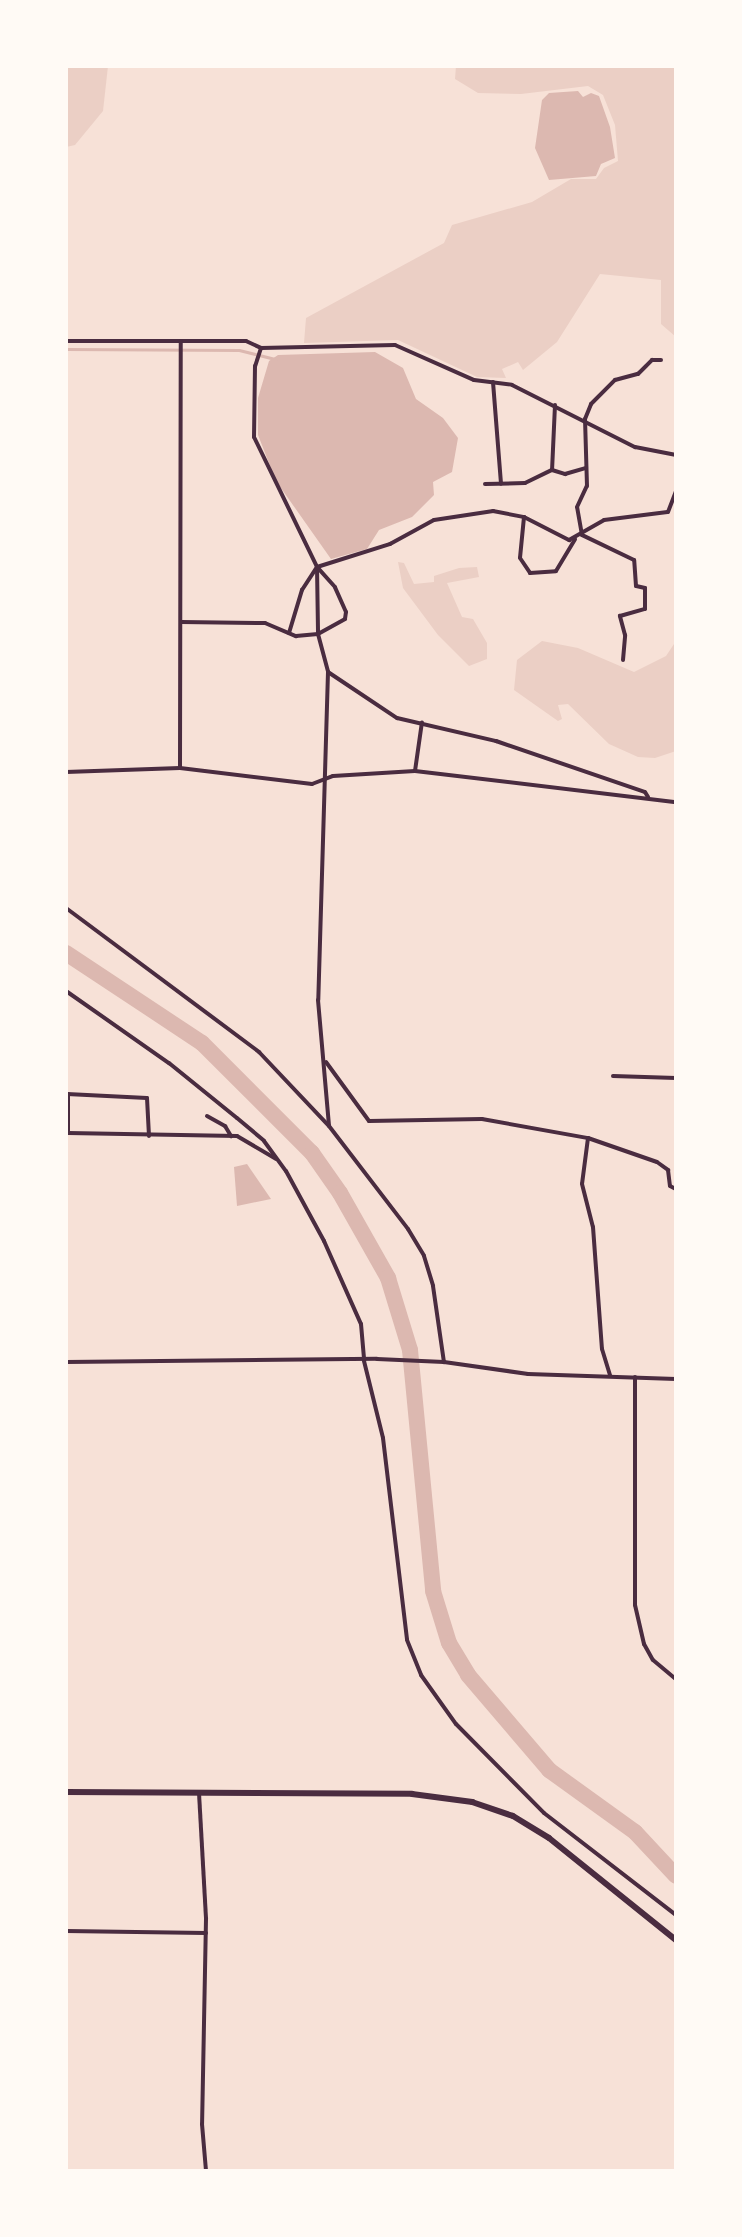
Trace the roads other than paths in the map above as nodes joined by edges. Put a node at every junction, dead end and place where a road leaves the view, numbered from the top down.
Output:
1 (66, 341) edge
2 (180, 341) junction
3 (261, 348) junction
4 (661, 360) dead end
5 (493, 382) junction
6 (555, 405) junction
7 (585, 419) junction
8 (676, 455) edge
9 (586, 468) junction
10 (552, 470) junction
11 (485, 484) dead end
12 (501, 484) junction
13 (676, 490) edge
14 (524, 517) junction
15 (582, 535) junction
16 (575, 538) junction
17 (316, 567) junction
18 (180, 622) junction
19 (289, 633) junction
20 (318, 634) junction
21 (623, 660) dead end
22 (328, 672) junction
23 (422, 722) junction
24 (180, 768) junction
25 (415, 771) junction
26 (66, 772) edge
27 (326, 780) junction
28 (648, 797) junction
29 (676, 802) edge
30 (66, 908) edge
31 (66, 991) edge
32 (325, 1062) junction
33 (613, 1076) dead end
34 (676, 1078) edge
35 (67, 1094) edge
36 (207, 1116) dead end
37 (329, 1126) junction
38 (149, 1136) junction
39 (232, 1136) junction
40 (588, 1138) junction
41 (277, 1159) junction
42 (676, 1189) edge
43 (364, 1361) junction
44 (66, 1362) edge
45 (444, 1362) junction
46 (609, 1376) junction
47 (635, 1377) junction
48 (676, 1379) edge
49 (676, 1679) edge
50 (66, 1792) edge
51 (199, 1793) junction
52 (676, 1915) edge
53 (66, 1931) edge
54 (206, 1933) junction
55 (676, 1940) edge
56 (206, 2171) edge

1 - 2 street
2 - 3 street
2 - 18 street
3 - 5 street
3 - 17 street
4 - 7 street
5 - 6 street
5 - 12 street
6 - 7 street
6 - 10 street
7 - 8 street
7 - 9 street
9 - 10 street
9 - 15 street
10 - 12 street
11 - 12 street
13 - 15 street
14 - 16 street
14 - 16 street
14 - 17 street
15 - 16 street
15 - 21 street
17 - 19 street
17 - 20 street
17 - 20 street
18 - 19 street
18 - 24 street
19 - 20 street
20 - 22 street
22 - 23 street
22 - 27 street
23 - 25 street
23 - 28 street
24 - 26 street
24 - 27 street
25 - 27 street
25 - 28 street
27 - 32 street
28 - 29 street
30 - 37 street
31 - 41 street
32 - 37 street
32 - 40 street
33 - 34 street
35 - 38 street
35 - 38 street
36 - 39 street
37 - 45 street
38 - 39 street
39 - 41 street
40 - 42 street
40 - 46 street
41 - 43 street
43 - 44 street
43 - 45 street
43 - 52 street
45 - 46 street
46 - 47 street
47 - 48 street
47 - 49 street
50 - 51 main road
51 - 54 street
51 - 55 main road
53 - 54 street
54 - 56 street

